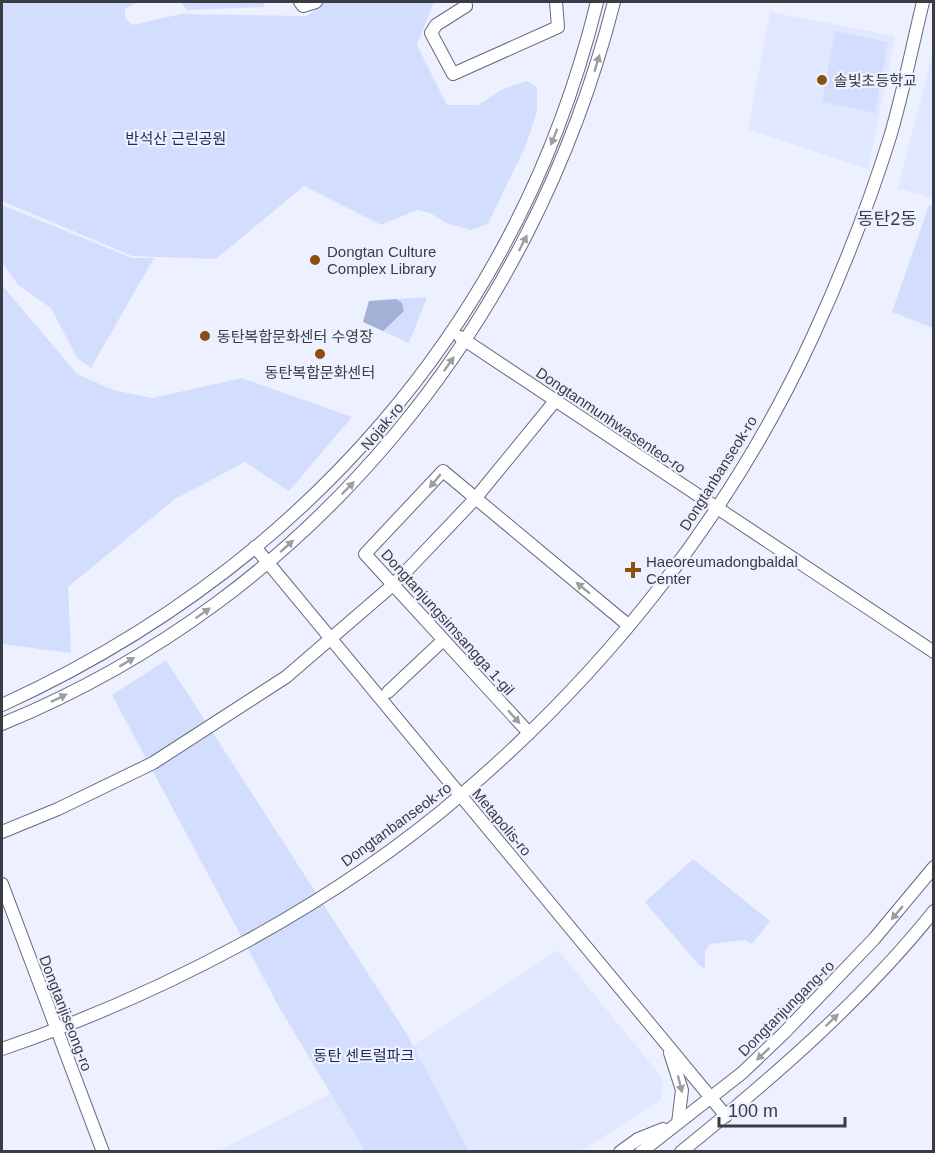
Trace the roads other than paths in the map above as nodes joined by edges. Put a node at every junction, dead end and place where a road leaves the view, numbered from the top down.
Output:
1 (300, 2) edge
2 (316, 2) edge
3 (556, 2) edge
4 (597, 2) edge
5 (614, 2) edge
6 (923, 2) edge
7 (468, 3) edge
8 (481, 285) junction
9 (495, 294) junction
10 (452, 332) junction
11 (466, 341) junction
12 (420, 377) junction
13 (433, 387) junction
14 (555, 401) junction
15 (474, 500) junction
16 (717, 508) junction
17 (295, 516) junction
18 (306, 528) junction
19 (255, 547) junction
20 (268, 562) junction
21 (394, 584) junction
22 (628, 625) junction
23 (332, 639) junction
24 (438, 645) dead end
25 (933, 652) edge
26 (388, 692) dead end
27 (6, 703) edge
28 (18, 717) junction
29 (2, 724) edge
30 (529, 733) junction
31 (461, 796) junction
32 (2, 832) edge
33 (933, 867) edge
34 (2, 884) edge
35 (933, 911) edge
36 (15, 924) junction
37 (2, 928) edge
38 (57, 1030) junction
39 (668, 1046) junction
40 (2, 1049) edge
41 (711, 1098) junction
42 (726, 1116) junction
43 (678, 1123) junction
44 (104, 1152) edge
45 (620, 1152) edge
46 (641, 1152) edge
47 (681, 1152) edge

1 - 2 street
3 - 7 street
4 -> 8 street, Nojak-ro
9 -> 5 street, Nojak-ro
6 - 16 street, Dongtanbanseok-ro
8 - 9 street
8 - 10 street, Nojak-ro
9 - 11 street, Nojak-ro
10 - 11 street, Dongtanmunhwasenteo-ro
10 - 12 street, Nojak-ro
13 -> 11 street, Nojak-ro
11 - 14 street, Dongtanmunhwasenteo-ro
12 - 13 street
12 - 17 street, Nojak-ro
18 -> 13 street, Nojak-ro
14 - 15 street
14 - 16 street, Dongtanmunhwasenteo-ro
15 - 21 street
15 -> 21 street, Dongtanjungsimsangga 1-gil
22 -> 15 street, Dongtanjungsimsangga 1-gil
16 - 22 street, Dongtanbanseok-ro
16 - 25 street, Dongtanmunhwasenteo-ro
17 - 18 street
17 - 19 street, Nojak-ro
20 -> 18 street, Nojak-ro
19 - 20 street, Metapolis-ro
19 - 27 street, Nojak-ro
20 - 23 street, Metapolis-ro
28 -> 20 street, Nojak-ro
21 - 23 street
21 -> 30 street, Dongtanjungsimsangga 1-gil
22 - 30 street, Dongtanbanseok-ro
23 - 31 street, Metapolis-ro
23 - 32 street
24 - 26 street
27 - 28 street
28 - 29 street, Nojak-ro
30 - 31 street, Dongtanbanseok-ro
31 - 38 street, Dongtanbanseok-ro
31 - 39 street, Metapolis-ro
33 -> 41 street, Dongtanjungang-ro
34 - 36 street, Dongtanjiseong-ro
42 -> 35 street
36 - 37 street
36 - 38 street, Dongtanjiseong-ro
38 - 40 street
38 - 44 street, Dongtanjiseong-ro
39 - 41 street, Metapolis-ro
39 -> 43 street
41 - 42 street, Metapolis-ro
41 - 43 street, Dongtanjungang-ro
42 - 47 street
43 - 45 street
43 - 46 street, Dongtanjungang-ro

